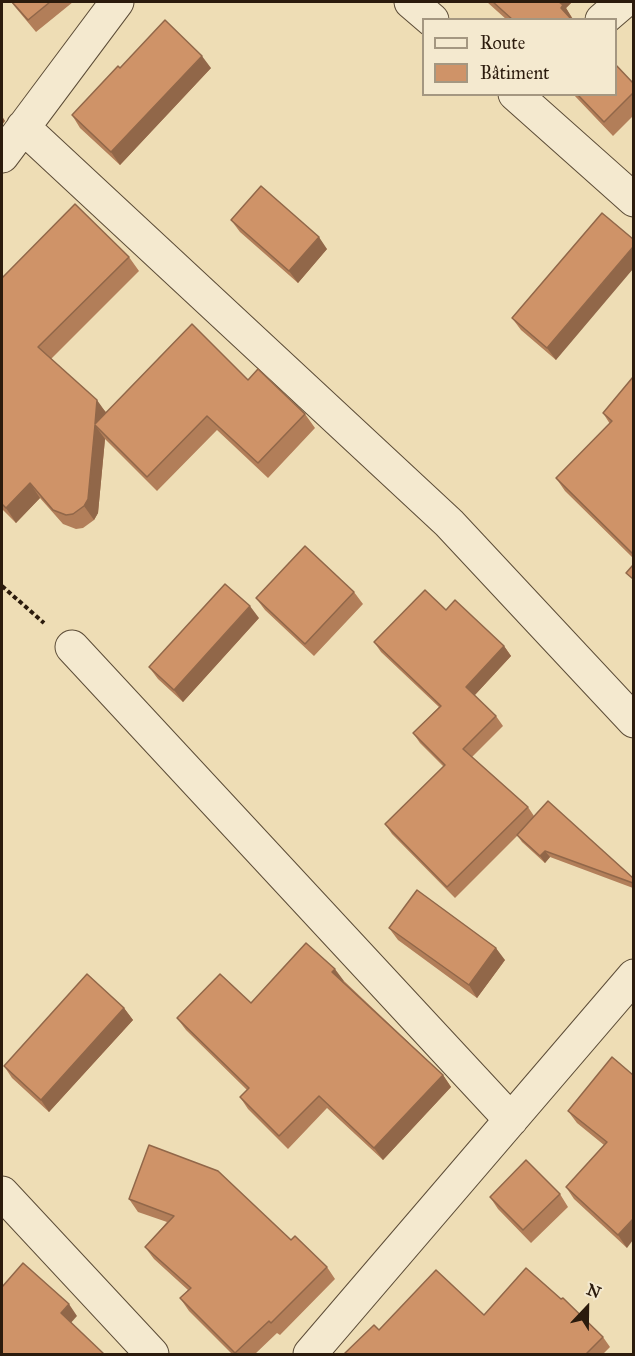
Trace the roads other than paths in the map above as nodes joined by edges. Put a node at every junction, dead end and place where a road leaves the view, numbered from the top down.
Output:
1 (117, 2) edge
2 (411, 2) edge
3 (623, 2) edge
4 (430, 18) edge
5 (604, 18) edge
6 (517, 96) edge
7 (23, 127) junction
8 (2, 156) edge
9 (633, 200) edge
10 (72, 647) road end
11 (633, 721) edge
12 (633, 976) edge
13 (511, 1120) junction
14 (2, 1193) edge
15 (152, 1354) edge
16 (310, 1354) edge

1 - 7 street
2 - 4 street
3 - 5 street
6 - 9 street
7 - 8 street
7 - 11 street
10 - 13 street
12 - 13 street
13 - 16 street
14 - 15 street

